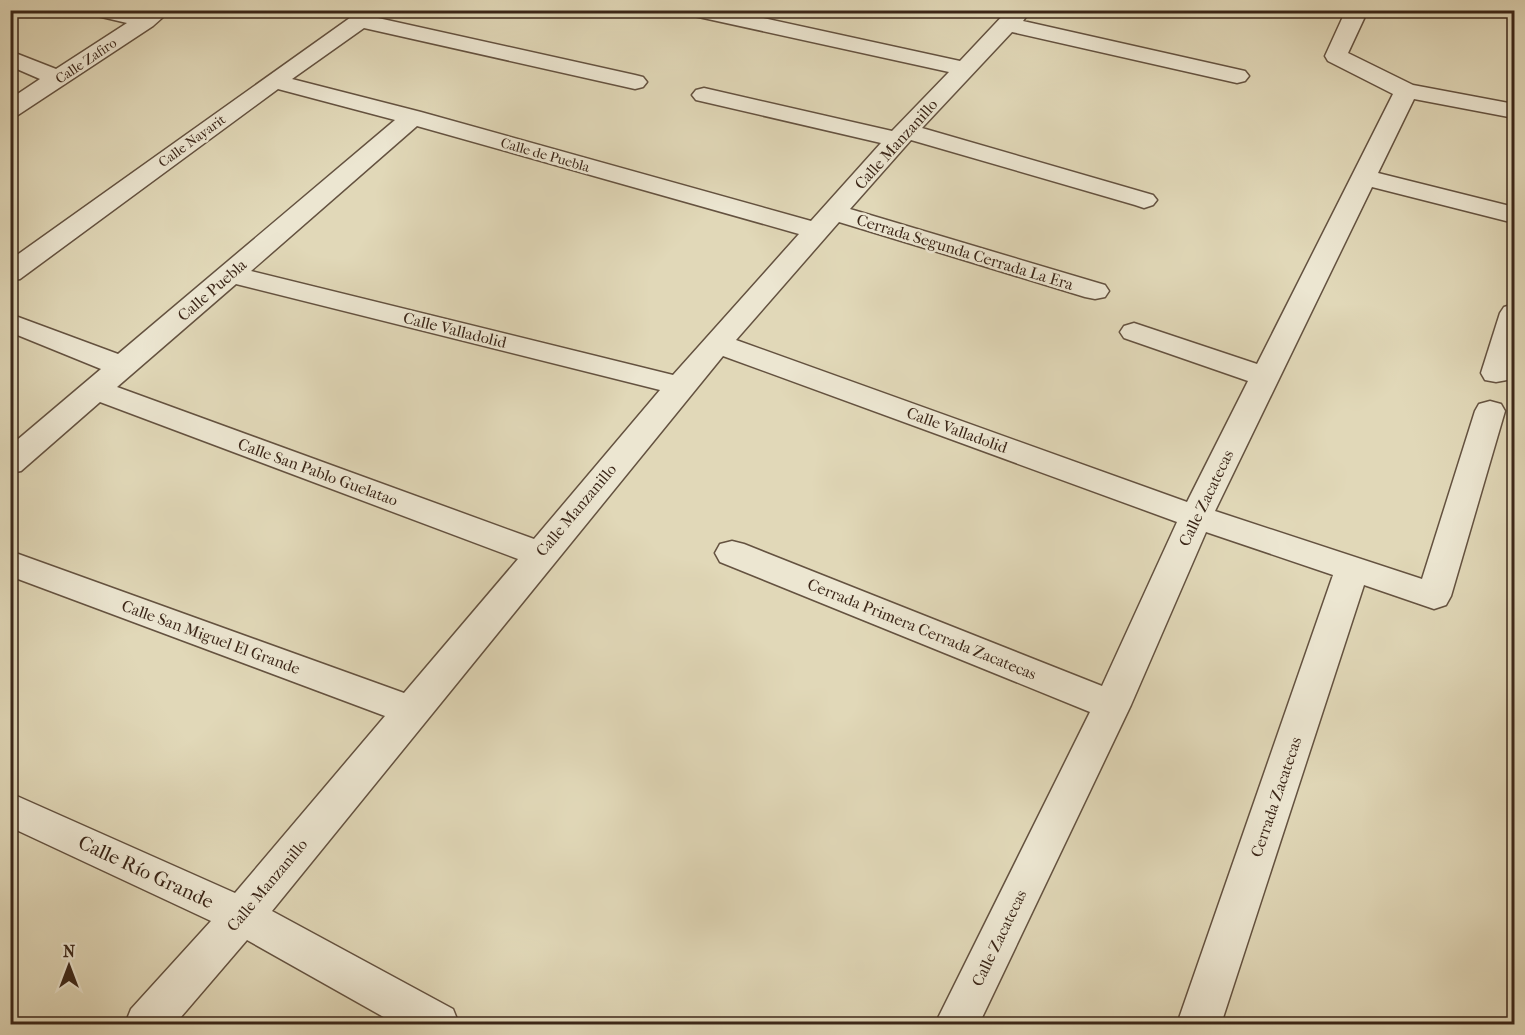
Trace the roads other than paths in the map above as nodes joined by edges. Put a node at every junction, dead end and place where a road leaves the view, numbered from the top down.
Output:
1 (101, 10) edge
2 (694, 10) edge
3 (1358, 10) edge
4 (153, 16) edge
5 (368, 16) edge
6 (1014, 17) edge
7 (10, 58) edge
8 (964, 69) junction
9 (1237, 76) dead end
10 (59, 79) junction
11 (274, 81) junction
12 (634, 82) dead end
13 (1406, 91) junction
14 (704, 95) dead end
15 (10, 110) edge
16 (1515, 111) edge
17 (413, 117) junction
18 (903, 136) junction
19 (1364, 177) junction
20 (1144, 200) dead end
21 (1515, 215) edge
22 (825, 222) junction
23 (10, 273) edge
24 (230, 274) junction
25 (1095, 291) dead end
26 (1515, 313) edge
27 (10, 322) edge
28 (1134, 332) dead end
29 (718, 344) junction
30 (123, 367) junction
31 (1496, 373) dead end
32 (1266, 377) junction
33 (680, 387) junction
34 (96, 390) junction
35 (1490, 411) dead end
36 (10, 463) edge
37 (1196, 517) junction
38 (732, 553) dead end
39 (539, 554) junction
40 (10, 563) edge
41 (1352, 569) junction
42 (1112, 705) junction
43 (411, 711) junction
44 (10, 809) edge
45 (242, 916) junction
46 (147, 1024) edge
47 (437, 1024) edge
48 (957, 1024) edge
49 (1199, 1024) edge

1 - 4 street
2 - 8 street
3 - 13 street
4 - 10 street, Calle Zafiro
5 - 11 street, Calle Nayarit
5 - 12 street
6 - 8 street, Calle Manzanillo
6 - 9 street
7 - 10 street
8 - 18 street, Calle Manzanillo
10 - 15 street, Calle Zafiro
11 - 17 street, Calle de Puebla
11 - 23 street, Calle Nayarit
13 - 16 street
13 - 19 street, Calle Zacatecas
14 - 18 street
17 - 22 street, Calle de Puebla
17 - 24 street, Calle Puebla
18 - 20 street
18 - 22 street, Calle Manzanillo
19 - 21 street
19 - 32 street, Calle Zacatecas
22 - 25 street, Cerrada Segunda Cerrada La Era
22 - 29 street, Calle Manzanillo
24 - 30 street, Calle Puebla
24 - 33 street, Calle Valladolid
26 - 31 street
27 - 30 street
28 - 32 street
29 - 33 street, Calle Manzanillo
29 - 37 street, Calle Valladolid
30 - 34 street, Calle Puebla
32 - 37 street, Calle Zacatecas
33 - 39 street, Calle Manzanillo
34 - 36 street, Calle Puebla
34 - 39 street, Calle San Pablo Guelatao
35 - 41 street, Calle Valladolid
37 - 41 street, Calle Valladolid
37 - 42 street, Calle Zacatecas
38 - 42 street, Cerrada Primera Cerrada Zacatecas
39 - 43 street, Calle Manzanillo
40 - 43 street, Calle San Miguel El Grande
41 - 49 street, Cerrada Zacatecas
42 - 48 street, Calle Zacatecas
43 - 45 street, Calle Manzanillo
44 - 45 street, Calle Río Grande
45 - 46 street, Calle Manzanillo
45 - 47 street, Calle Río Grande

